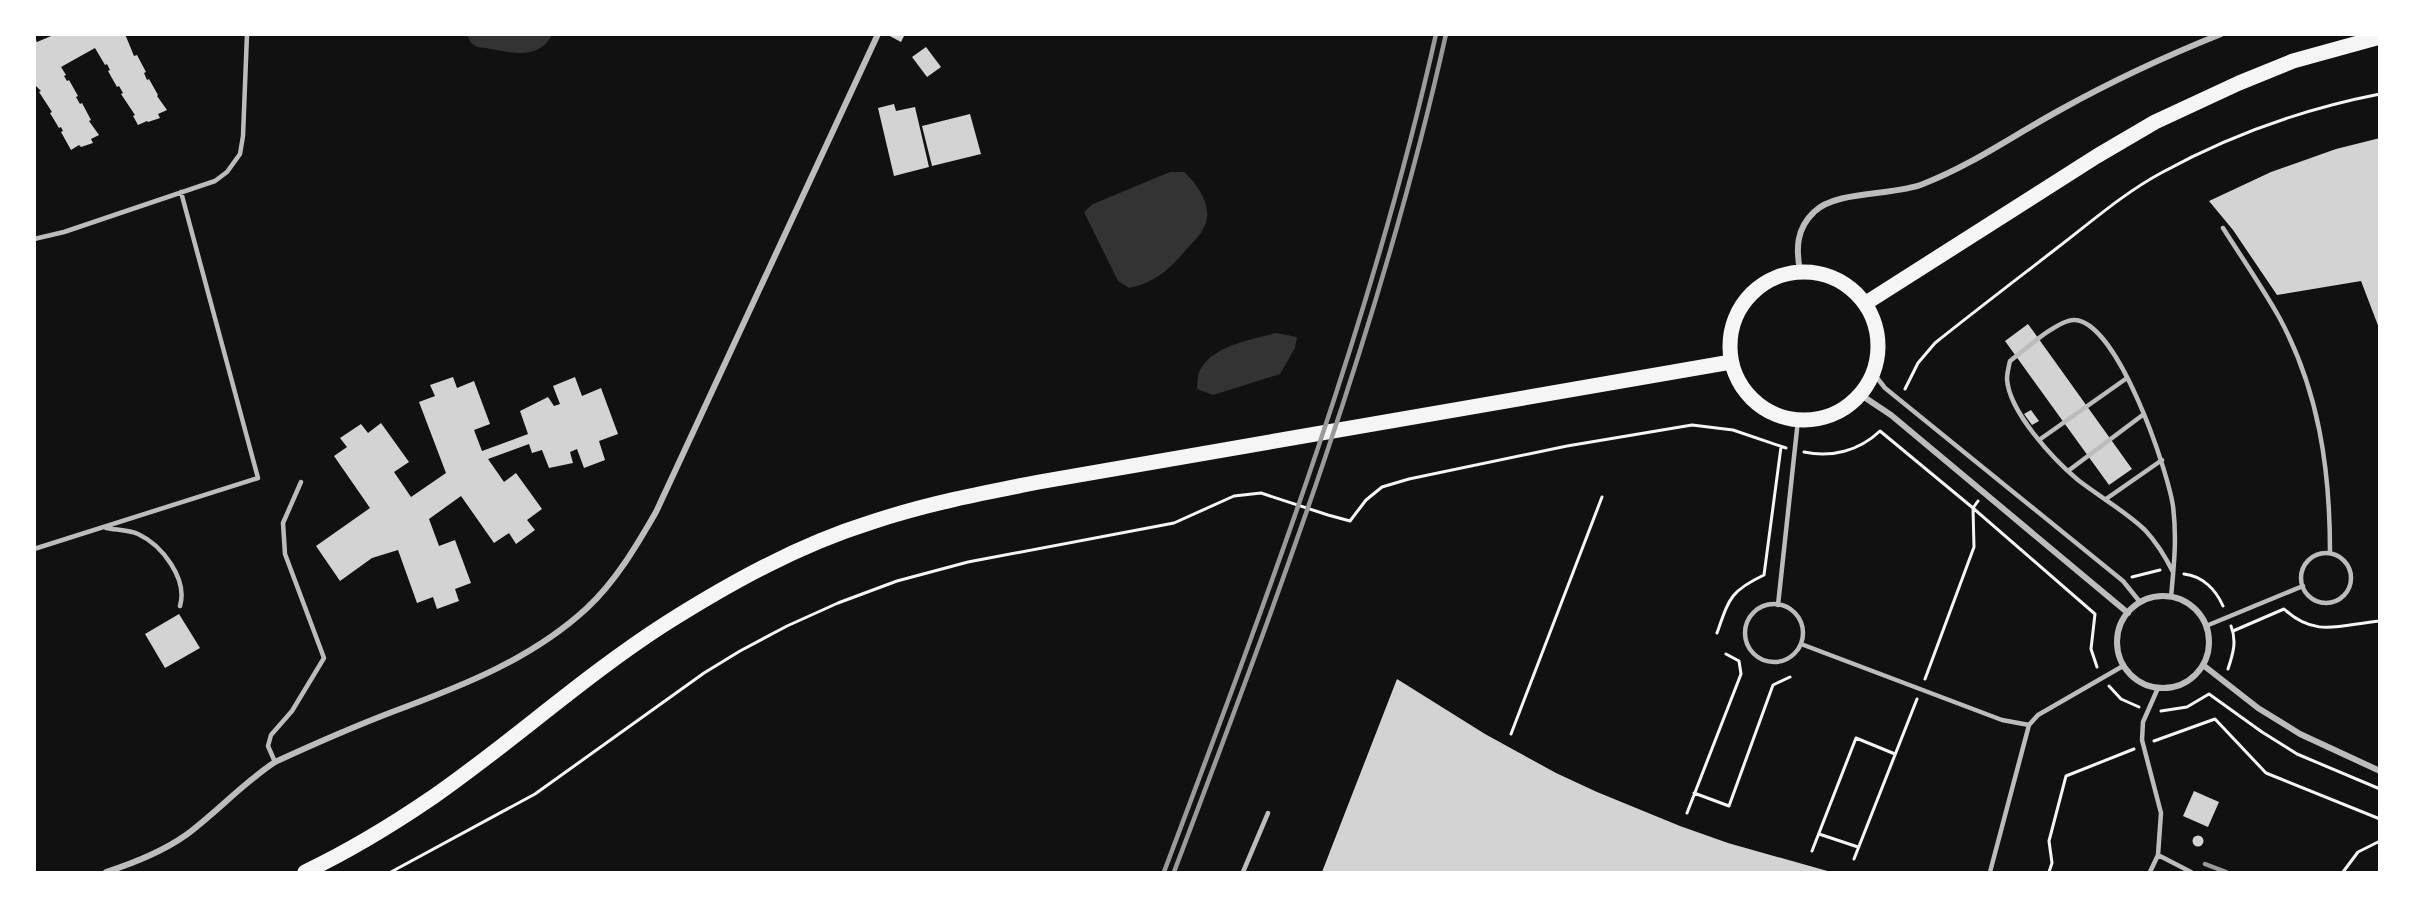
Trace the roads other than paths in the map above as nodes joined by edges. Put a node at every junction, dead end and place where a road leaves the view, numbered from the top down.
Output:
1 (247, 34) edge
2 (878, 34) edge
3 (2221, 34) edge
4 (2379, 37) edge
5 (181, 192) junction
6 (2223, 228) dead end
7 (34, 239) edge
8 (1800, 271) junction
9 (1866, 303) junction
10 (1731, 362) junction
11 (1874, 374) junction
12 (2127, 378) junction
13 (1861, 395) junction
14 (2144, 414) junction
15 (1798, 420) junction
16 (2039, 440) junction
17 (2162, 460) junction
18 (2068, 471) junction
19 (301, 482) dead end
20 (2106, 499) junction
21 (103, 528) junction
22 (34, 549) edge
23 (2330, 552) junction
24 (2173, 572) junction
25 (2302, 586) junction
26 (2170, 597) junction
27 (2140, 602) junction
28 (1778, 605) junction
29 (180, 606) dead end
30 (2128, 613) junction
31 (2206, 626) junction
32 (1802, 644) junction
33 (2203, 665) junction
34 (2123, 666) junction
35 (2158, 688) junction
36 (2029, 725) junction
37 (275, 762) junction
38 (2379, 771) edge
39 (1268, 813) dead end
40 (2158, 855) junction
41 (106, 873) edge
42 (305, 873) edge
43 (1243, 873) edge
44 (1990, 873) edge
45 (2150, 873) edge
46 (2192, 873) edge

1 - 5 lane
2 - 37 street
3 - 8 street
4 - 9 main road
5 - 7 lane
5 - 21 lane
6 - 23 lane
8 - 9 main road
8 - 10 main road
9 - 11 main road
10 - 15 main road
10 - 42 main road
11 - 13 main road
11 - 27 lane
12 - 14 lane
12 - 16 lane
12 - 16 lane
13 - 15 main road
13 - 30 street
14 - 17 lane
14 - 18 lane
15 - 28 lane
16 - 18 lane
17 - 20 lane
17 - 24 lane
18 - 20 lane
19 - 37 lane
20 - 24 lane
21 - 22 lane
21 - 29 lane
23 - 25 lane
23 - 25 lane
24 - 26 lane
25 - 31 lane
26 - 27 street
26 - 31 street
27 - 30 street
28 - 32 lane
28 - 32 lane
30 - 34 street
31 - 33 street
32 - 36 lane
33 - 35 street
33 - 38 street
34 - 35 street
34 - 36 lane
35 - 40 lane
36 - 44 lane
37 - 41 street
39 - 43 lane
40 - 45 lane
40 - 46 lane

